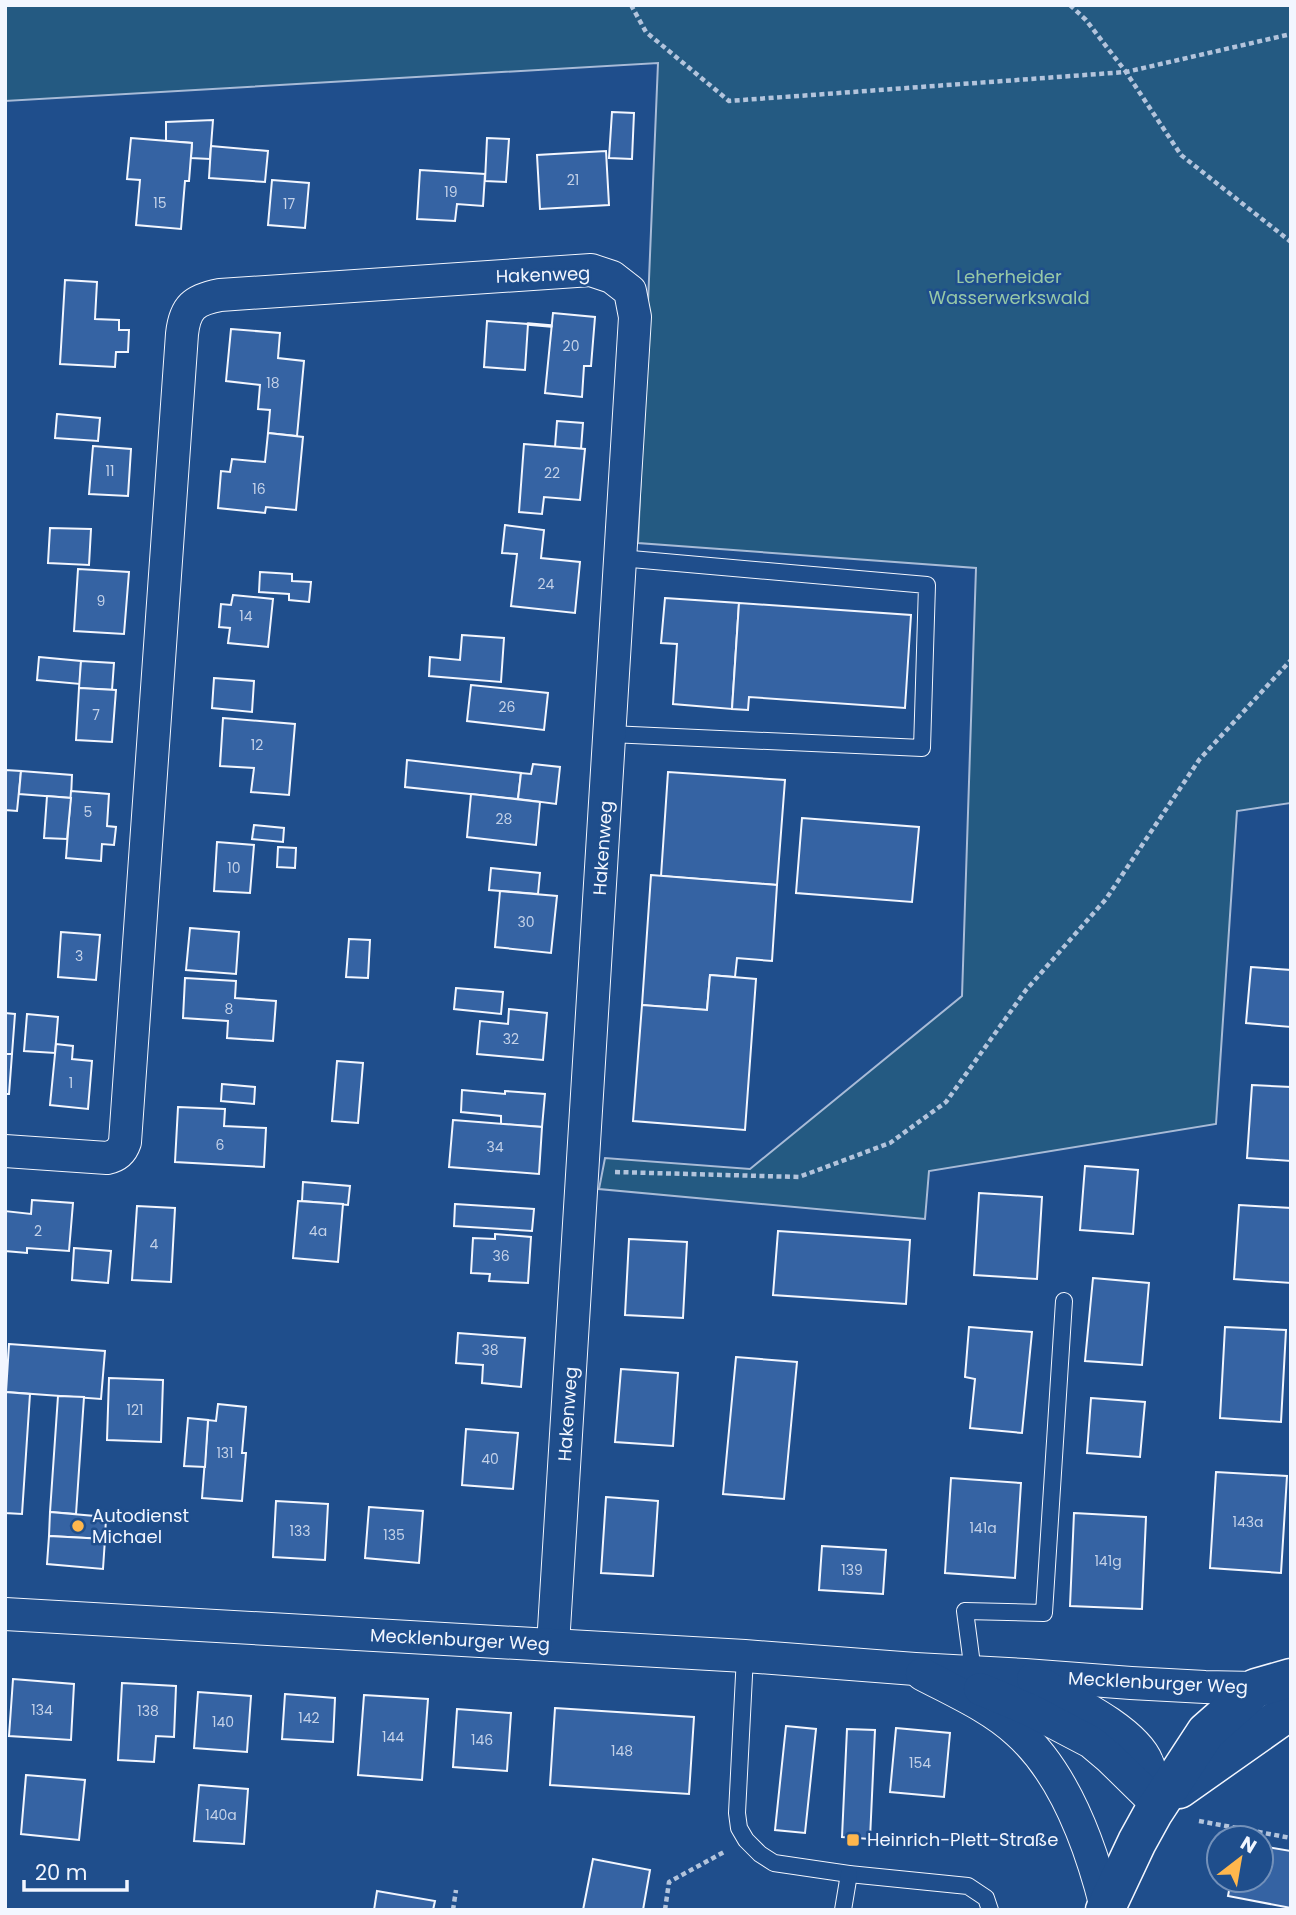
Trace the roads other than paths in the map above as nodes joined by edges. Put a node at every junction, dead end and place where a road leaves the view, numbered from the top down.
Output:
1 (620, 558) junction
2 (610, 734) junction
3 (5, 1151) edge
4 (1064, 1301) dead end
5 (5, 1614) edge
6 (553, 1645) junction
7 (745, 1656) junction
8 (915, 1670) junction
9 (973, 1672) junction
10 (1025, 1675) junction
11 (1274, 1683) edge
12 (1291, 1710) edge
13 (1155, 1809) junction
14 (849, 1874) junction
15 (1105, 1909) edge
16 (843, 1910) edge
17 (990, 1910) edge

1 - 2 street, Hakenweg
1 - 2 lane
1 - 3 street, Hakenweg
2 - 6 street, Hakenweg
4 - 9 lane
5 - 6 street, Mecklenburger Weg
6 - 7 street, Mecklenburger Weg
7 - 8 street, Mecklenburger Weg
7 - 14 lane
8 - 9 street, Mecklenburger Weg
8 - 13 street, Mecklenburger Weg
8 - 15 street, Mecklenburger Weg
9 - 10 street, Mecklenburger Weg
10 - 11 street, Mecklenburger Weg
10 - 13 street, Mecklenburger Weg
11 - 13 street
12 - 13 street
13 - 15 street
14 - 16 lane
14 - 17 lane

